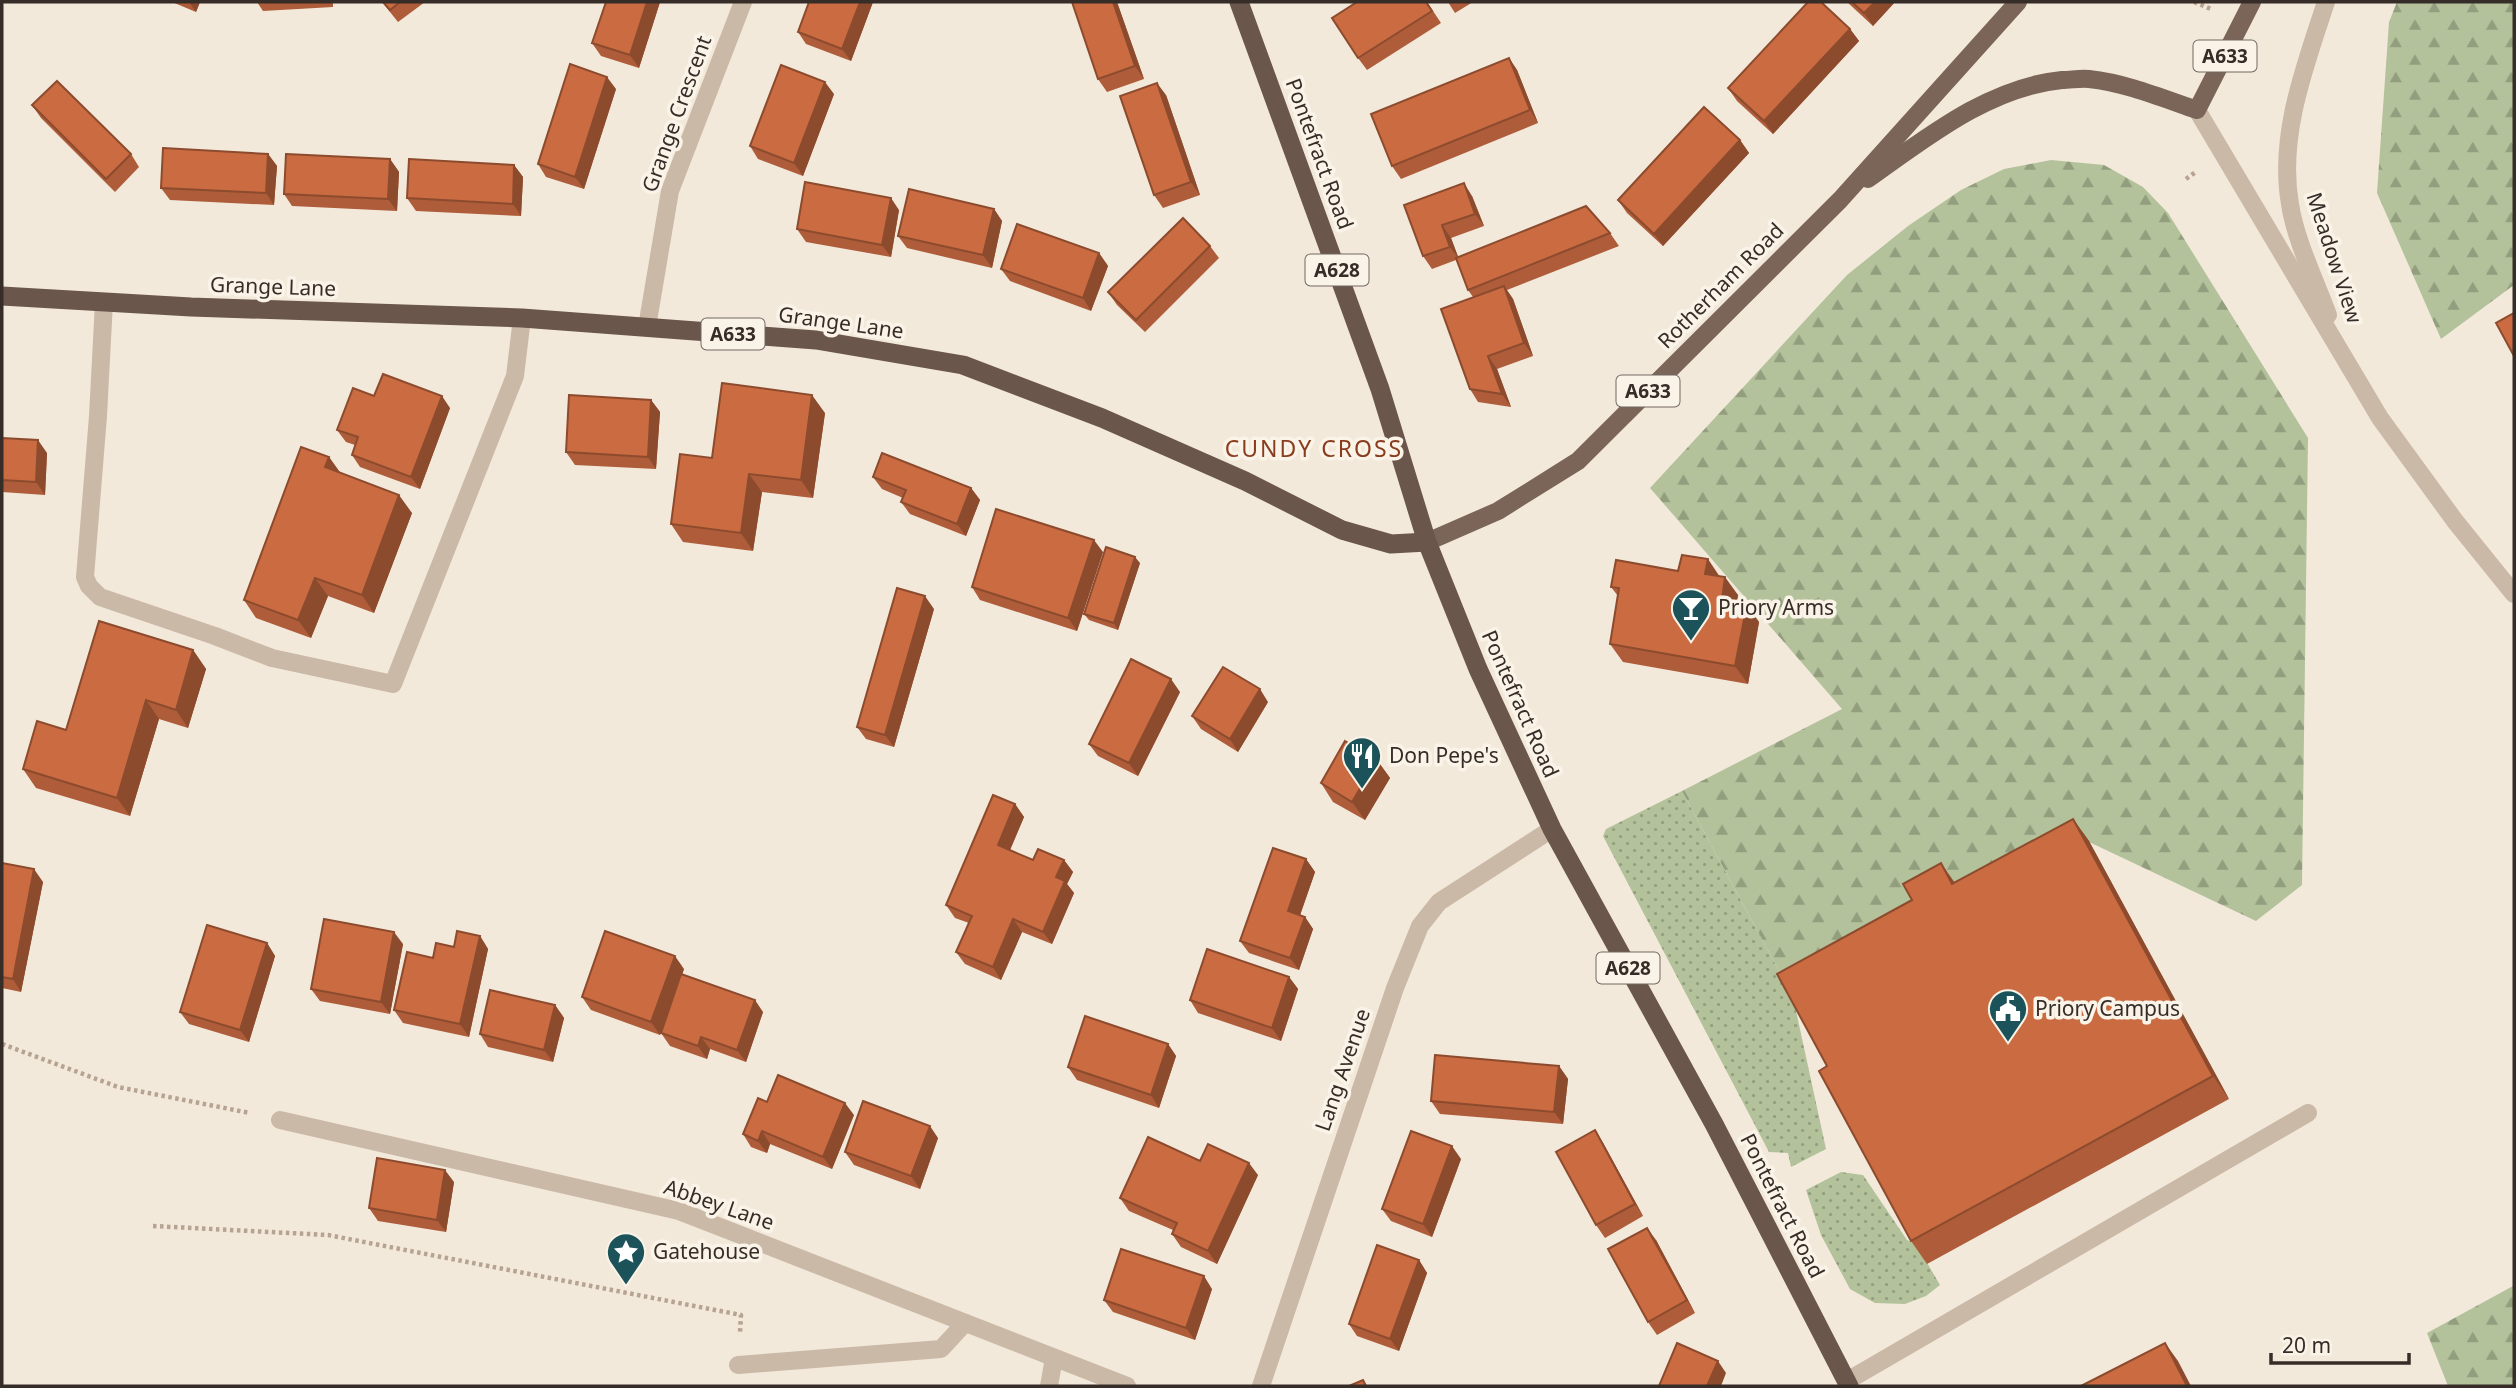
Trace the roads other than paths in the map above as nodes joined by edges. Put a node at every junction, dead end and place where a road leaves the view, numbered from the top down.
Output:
1 (743, 2) edge
2 (1239, 2) edge
3 (2018, 2) edge
4 (2252, 2) edge
5 (2326, 2) edge
6 (2197, 110) junction
7 (1840, 200) junction
8 (2, 296) edge
9 (104, 302) junction
10 (522, 318) junction
11 (647, 327) junction
12 (2346, 364) junction
13 (1427, 542) junction
14 (2514, 594) edge
15 (1552, 829) junction
16 (2308, 1113) dead end
17 (280, 1119) road end
18 (965, 1323) junction
19 (1054, 1358) junction
20 (737, 1365) road end
21 (1848, 1384) edge
22 (1049, 1386) edge
23 (1127, 1386) edge
24 (1261, 1386) edge

1 - 11 street, Grange Crescent
2 - 13 highway, Pontefract Road / A628
3 - 7 main road, Rotherham Road / A633
4 - 6 main road, A633
5 - 12 street, Meadow View
6 - 7 main road, Rotherham Road / A633
6 - 12 street, Meadow View
7 - 13 main road, Rotherham Road / A633
8 - 9 highway, Grange Lane / A633
9 - 10 highway, Grange Lane / A633
9 - 10 street
10 - 11 highway, Grange Lane / A633
11 - 13 highway, Grange Lane / A633
12 - 14 street, Meadow View
13 - 15 highway, Pontefract Road / A628
15 - 21 highway, Pontefract Road / A628
15 - 24 street, Lang Avenue
16 - 21 street
17 - 18 street, Abbey Lane
18 - 19 street, Abbey Lane
18 - 20 street
19 - 22 street
19 - 23 street, Abbey Lane

